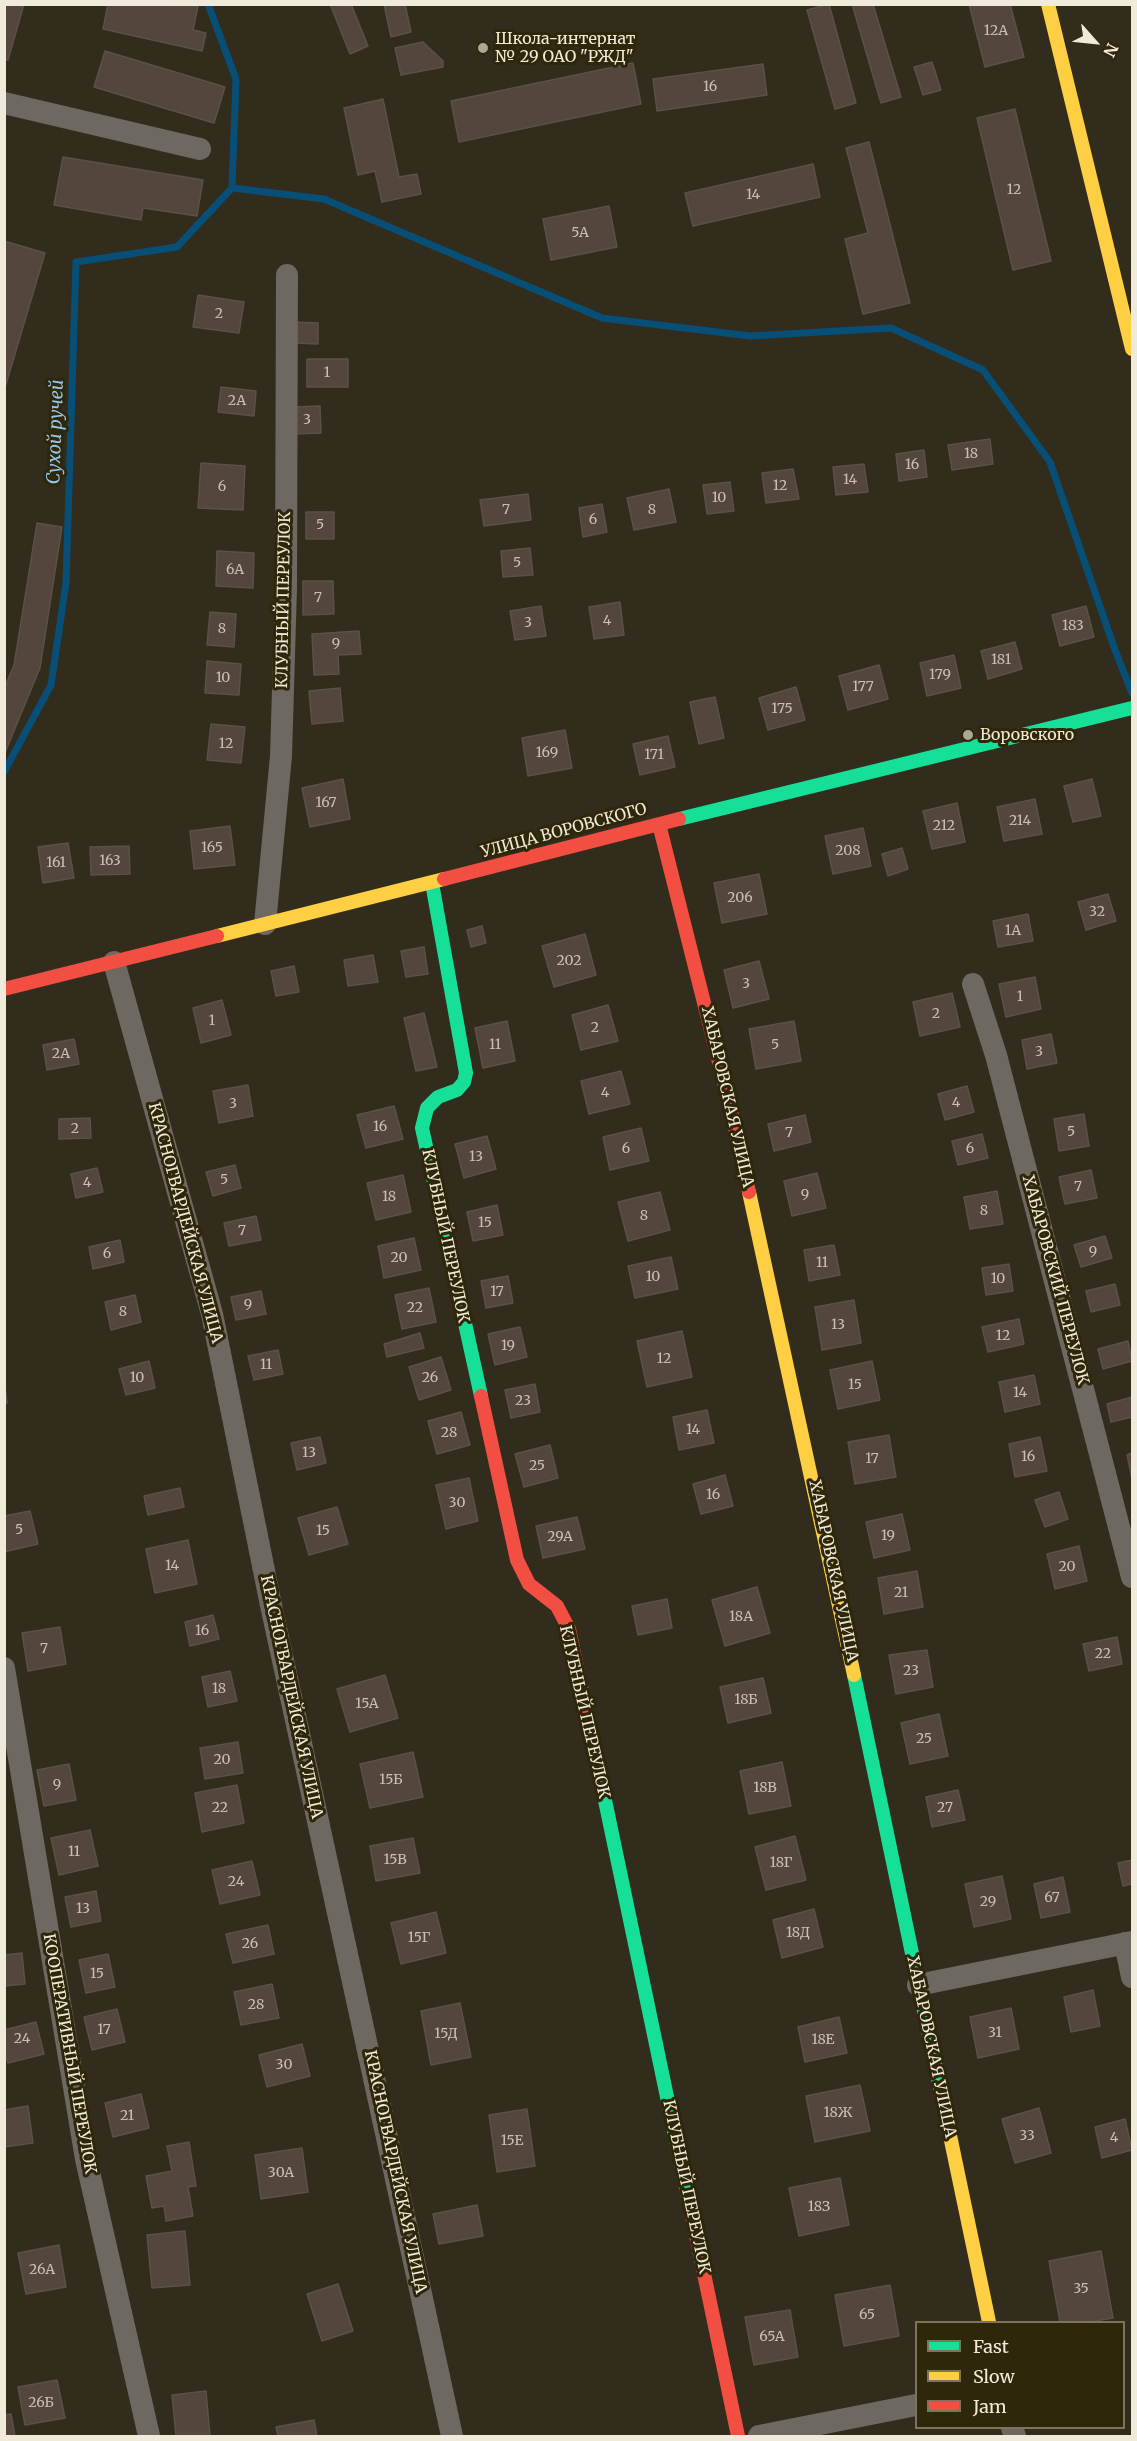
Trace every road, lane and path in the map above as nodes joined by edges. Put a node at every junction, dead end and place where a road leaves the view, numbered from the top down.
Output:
1 (1048, 4) edge
2 (4, 104) edge
3 (200, 149) dead end
4 (287, 274) dead end
5 (1132, 349) edge
6 (1128, 709) edge
7 (659, 824) junction
8 (432, 883) junction
9 (265, 924) junction
10 (114, 962) junction
11 (973, 984) dead end
12 (4, 988) edge
13 (1132, 1577) edge
14 (4, 1668) edge
15 (1129, 1942) edge
16 (1132, 1977) edge
17 (918, 1985) junction
18 (989, 2321) edge
19 (915, 2404) edge
20 (149, 2436) edge
21 (453, 2436) edge
22 (738, 2436) edge
23 (759, 2436) edge

1 - 5 street
2 - 3 street
4 - 9 street, КЛУБНЫЙ ПЕРЕУЛОК
6 - 7 street, УЛИЦА ВОРОВСКОГО
7 - 8 street, УЛИЦА ВОРОВСКОГО
7 - 17 street, ХАБАРОВСКАЯ УЛИЦА
8 - 9 street, УЛИЦА ВОРОВСКОГО
8 - 22 street, КЛУБНЫЙ ПЕРЕУЛОК
9 - 10 street, УЛИЦА ВОРОВСКОГО
10 - 12 street, УЛИЦА ВОРОВСКОГО
10 - 21 street, КРАСНОГВАРДЕЙСКАЯ УЛИЦА
11 - 13 street, ХАБАРОВСКИЙ ПЕРЕУЛОК
14 - 20 street, КООПЕРАТИВНЫЙ ПЕРЕУЛОК
15 - 16 street
15 - 17 street
17 - 18 street, ХАБАРОВСКАЯ УЛИЦА
19 - 23 street

